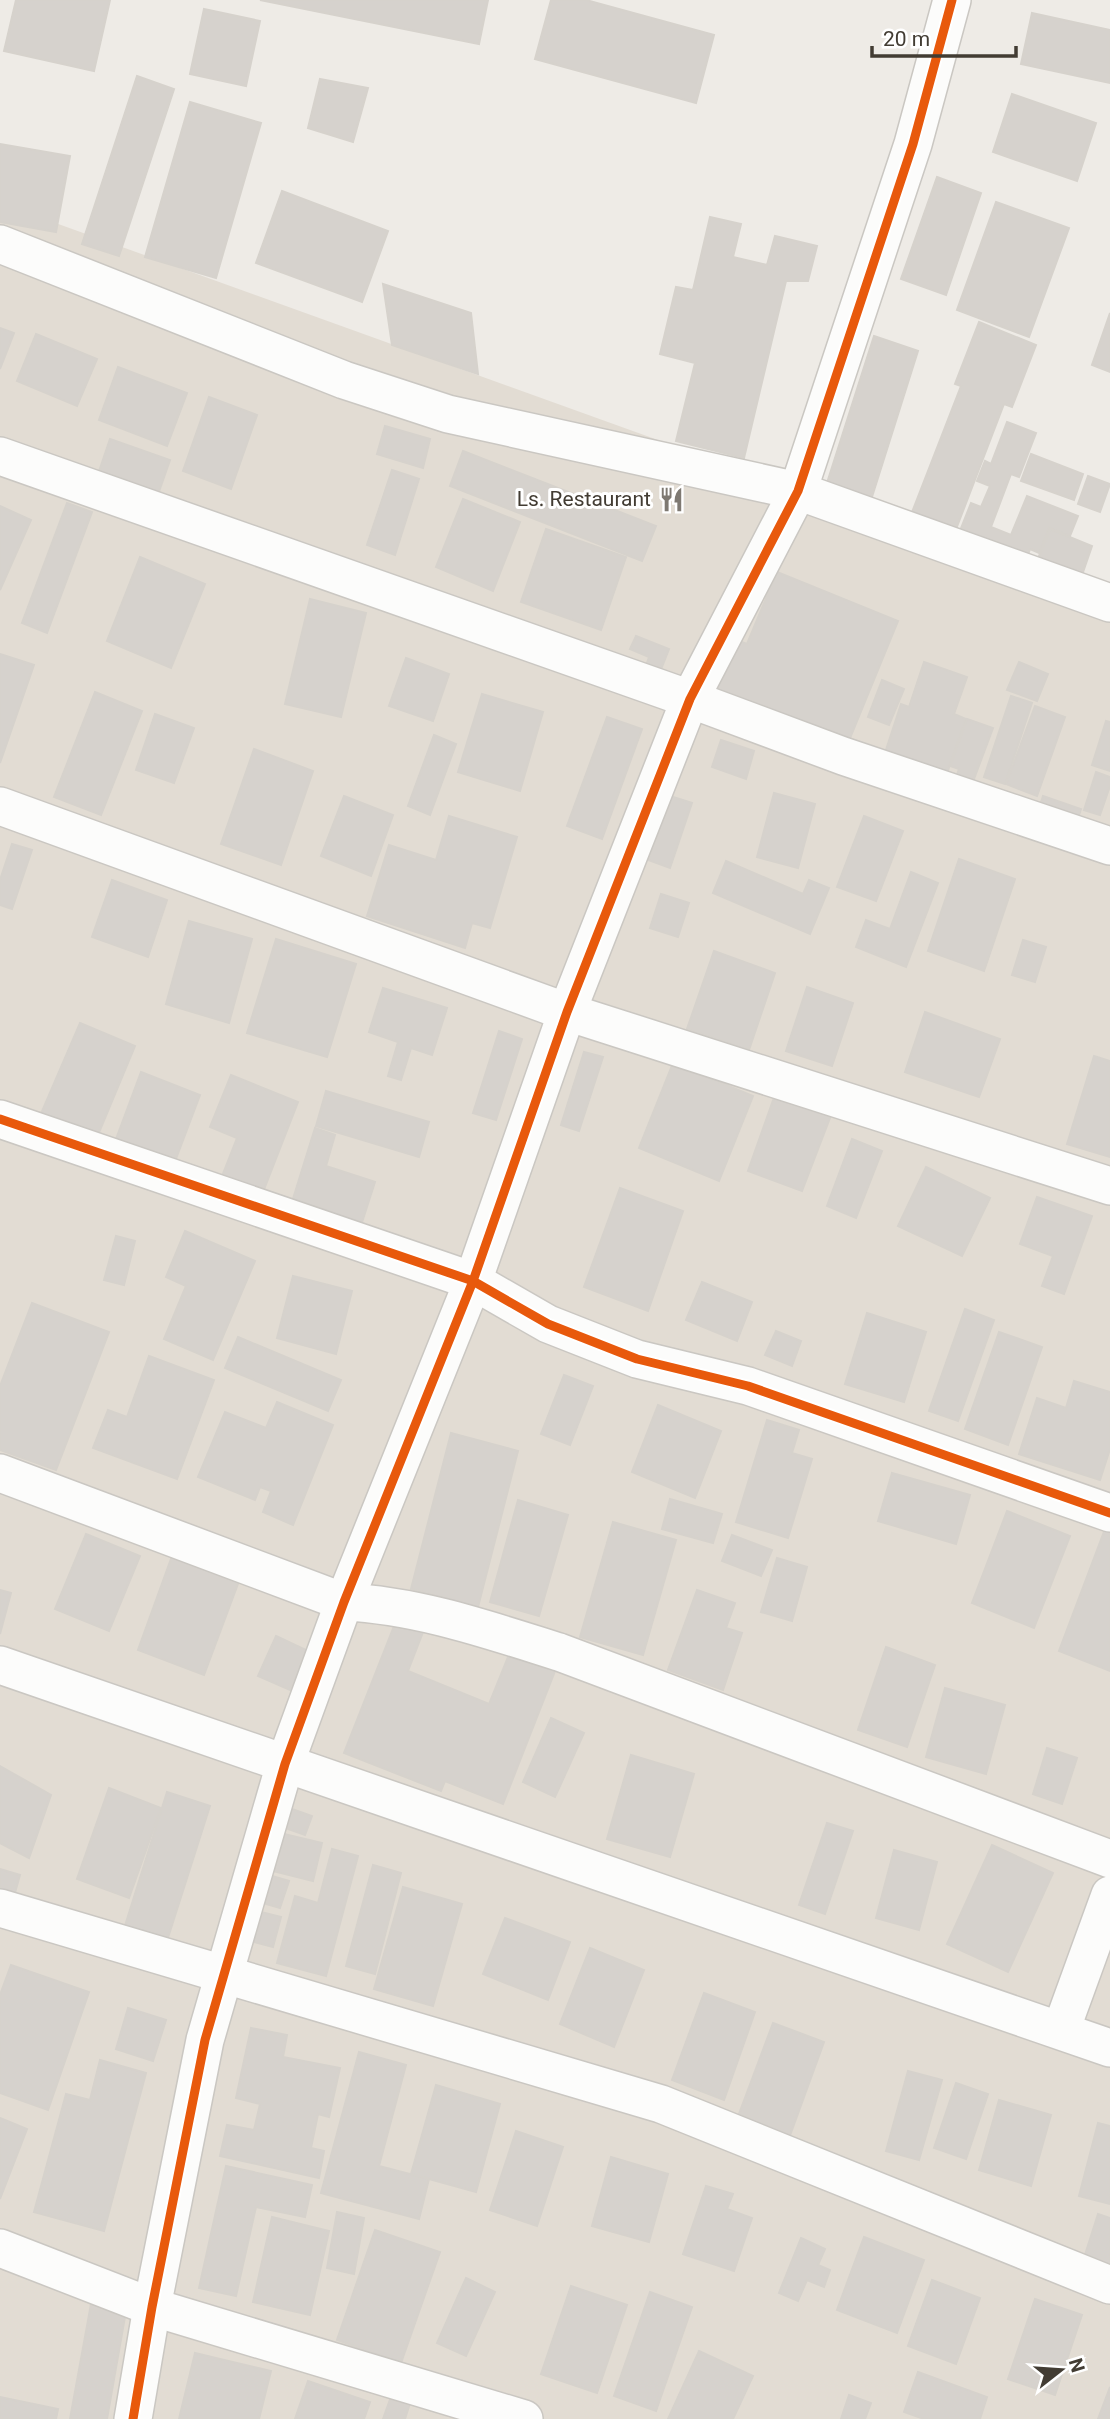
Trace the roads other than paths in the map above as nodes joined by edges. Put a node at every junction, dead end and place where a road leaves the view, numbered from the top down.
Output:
1 (952, 0) edge
2 (0, 244) edge
3 (0, 456) edge
4 (797, 491) junction
5 (1110, 603) edge
6 (690, 699) junction
7 (0, 806) edge
8 (1110, 846) edge
9 (567, 1012) junction
10 (0, 1119) edge
11 (1110, 1186) edge
12 (473, 1281) junction
13 (0, 1472) edge
14 (1110, 1513) edge
15 (344, 1602) junction
16 (0, 1665) edge
17 (285, 1763) junction
18 (1110, 1859) edge
19 (1110, 1895) edge
20 (0, 1908) edge
21 (225, 1974) junction
22 (1061, 2030) junction
23 (1110, 2048) edge
24 (0, 2248) edge
25 (1110, 2285) edge
26 (152, 2307) junction
27 (133, 2419) edge
28 (524, 2419) edge

1 - 4 street
2 - 4 street
3 - 6 street
4 - 5 street
4 - 6 street
6 - 8 street
6 - 9 street
7 - 9 street
9 - 11 street
9 - 12 street
10 - 12 street
12 - 14 street
12 - 15 street
13 - 15 street
15 - 17 street
15 - 18 street
16 - 17 street
17 - 21 street
17 - 22 street
19 - 22 street
20 - 21 street
21 - 25 street
21 - 26 street
22 - 23 street
24 - 26 street
26 - 27 street
26 - 28 street

